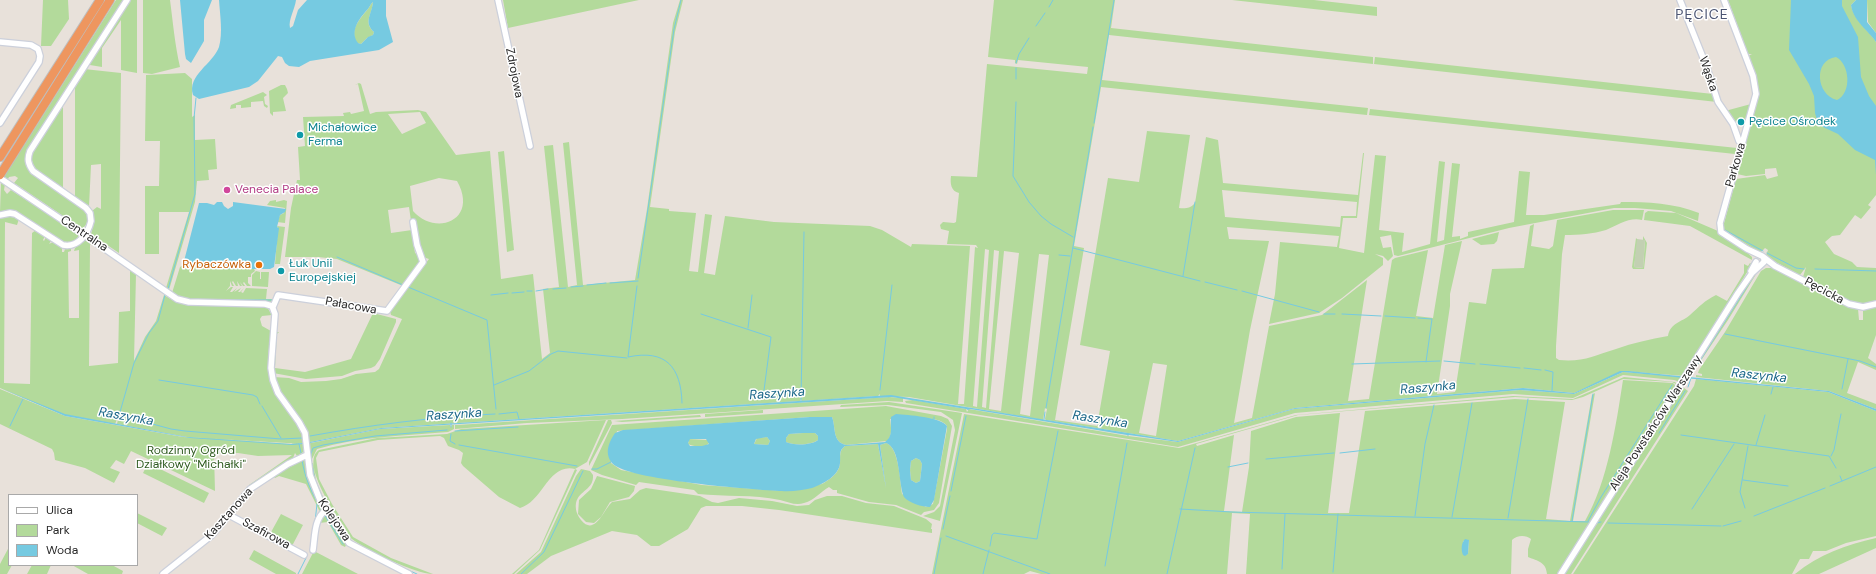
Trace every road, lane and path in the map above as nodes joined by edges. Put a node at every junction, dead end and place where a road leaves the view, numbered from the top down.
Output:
1 (100, 0) edge
2 (110, 0) edge
3 (127, 0) edge
4 (498, 0) edge
5 (1680, 0) edge
6 (1724, 0) edge
7 (0, 42) edge
8 (0, 123) edge
9 (1742, 143) junction
10 (530, 146) dead end
11 (0, 157) edge
12 (0, 175) edge
13 (0, 178) edge
14 (0, 215) edge
15 (414, 222) dead end
16 (85, 235) junction
17 (1726, 237) joint
18 (1759, 260) junction
19 (1876, 304) edge
20 (273, 307) junction
21 (308, 455) junction
22 (326, 510) junction
23 (229, 515) junction
24 (313, 550) dead end
25 (304, 555) dead end
26 (163, 574) edge
27 (409, 574) edge
28 (1561, 574) edge

1 - 11 highway
2 - 12 highway
3 - 16 street
4 - 10 street, Zdrojowa
5 - 9 street, Wąska
6 - 9 street, Parkowa
7 - 8 street
9 - 17 street, Parkowa
13 - 16 street, Centralna
14 - 16 street
15 - 20 street, Pałacowa
16 - 20 street, Centralna
17 - 18 street, Pęcicka
18 - 19 street, Pęcicka
18 - 28 street, Aleja Powstańców Warszawy
20 - 21 street
21 - 22 street, Kolejowa
21 - 23 street, Kasztanowa
22 - 24 street
22 - 27 street, Kolejowa
23 - 25 street, Szafirowa
23 - 26 street, Kasztanowa

